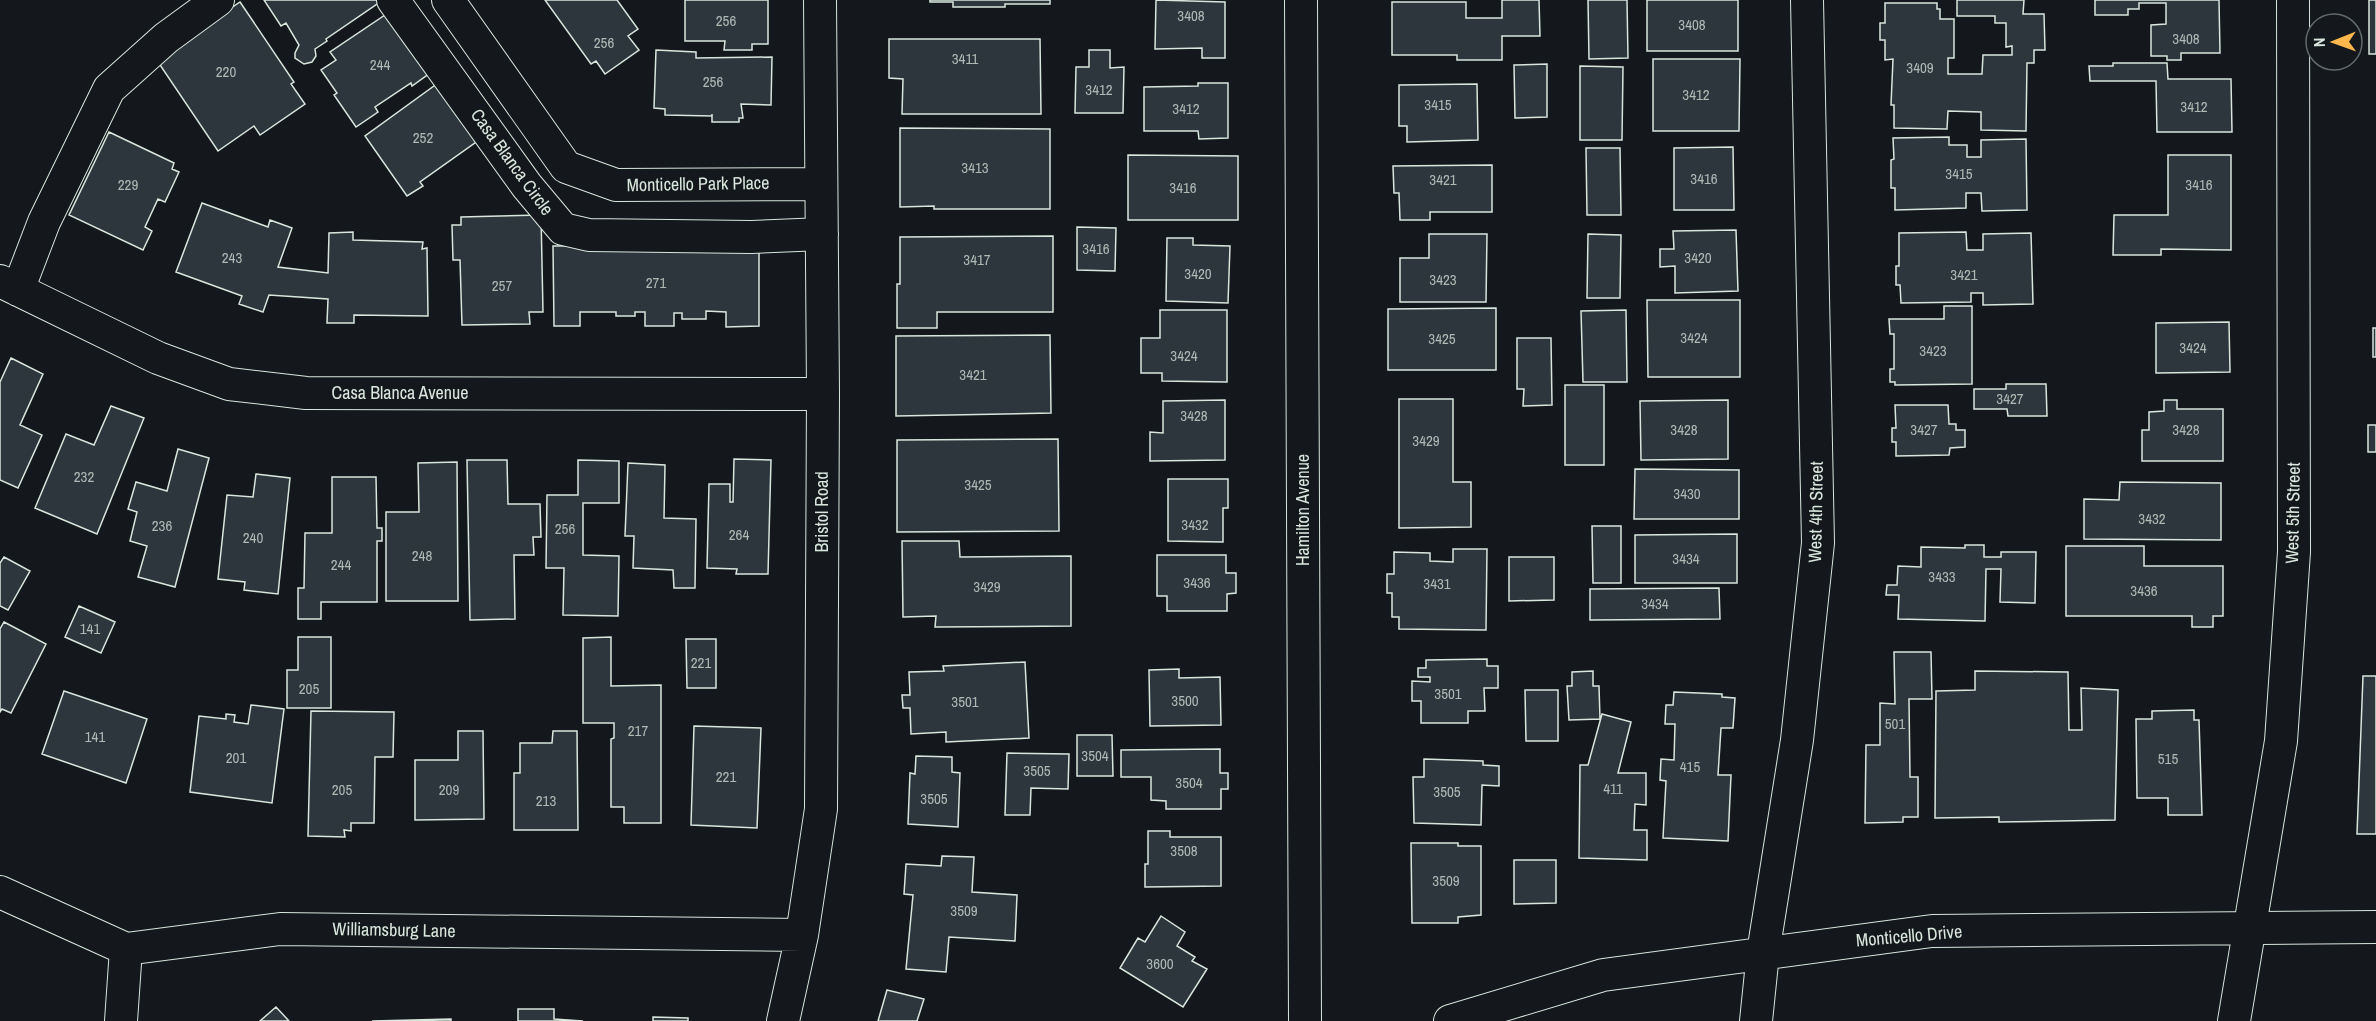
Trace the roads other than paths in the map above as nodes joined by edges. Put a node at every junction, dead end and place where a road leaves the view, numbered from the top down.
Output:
1 (218, 0) edge
2 (393, 0) edge
3 (448, 0) edge
4 (820, 0) edge
5 (1300, 0) edge
6 (1807, 0) edge
7 (2293, 0) edge
8 (821, 184) junction
9 (822, 234) junction
10 (9, 285) edge
11 (823, 394) junction
12 (0, 892) edge
13 (2376, 927) edge
14 (2250, 928) junction
15 (802, 935) junction
16 (126, 949) junction
17 (1763, 953) junction
18 (121, 1021) edge
19 (783, 1021) edge
20 (1305, 1021) edge
21 (1450, 1021) edge
22 (1756, 1021) edge
23 (2234, 1021) edge

1 - 10 street
2 - 9 street, Casa Blanca Circle
3 - 8 street, Monticello Park Place
4 - 8 street, Bristol Road
5 - 20 street, Hamilton Avenue
6 - 17 street, West 4th Street
7 - 14 street, West 5th Street
8 - 9 street, Bristol Road
9 - 11 street, Bristol Road
10 - 11 street, Casa Blanca Avenue
11 - 15 street, Bristol Road
12 - 16 street
13 - 14 street, Monticello Drive
14 - 17 street, Monticello Drive
14 - 23 street, West 5th Street
15 - 16 street, Williamsburg Lane
15 - 19 street, Bristol Road
16 - 18 street
17 - 21 street, Monticello Drive
17 - 22 street, West 4th Street

